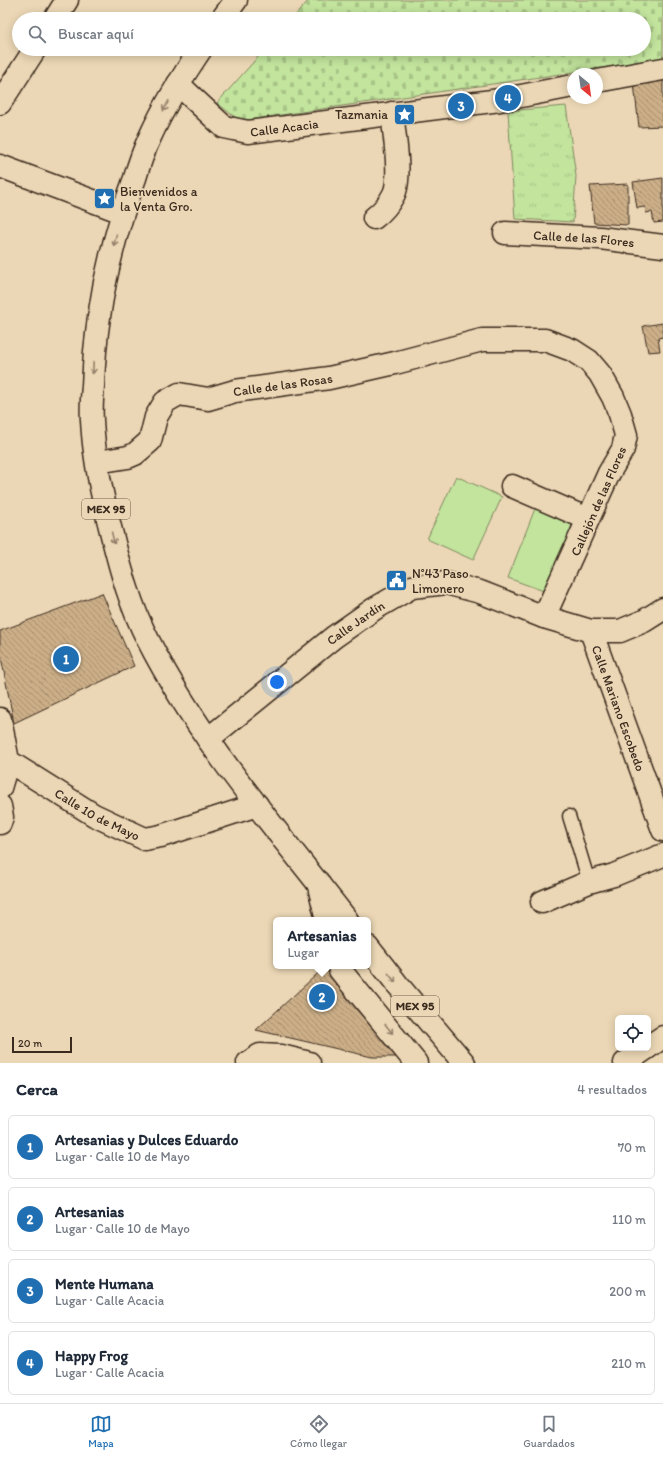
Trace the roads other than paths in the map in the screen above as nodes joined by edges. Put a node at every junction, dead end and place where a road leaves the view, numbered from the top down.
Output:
1 (236, 0) edge
2 (227, 12) edge
3 (30, 56) edge
4 (196, 56) edge
5 (663, 69) edge
6 (603, 80) edge
7 (178, 84) junction
8 (567, 87) edge
9 (0, 103) edge
10 (392, 113) junction
11 (0, 166) edge
12 (122, 212) junction
13 (374, 218) dead end
14 (505, 234) dead end
15 (663, 246) edge
16 (502, 340) joint
17 (96, 462) junction
18 (512, 486) dead end
19 (588, 519) junction
20 (663, 610) edge
21 (544, 617) junction
22 (591, 631) junction
23 (0, 720) edge
24 (208, 739) junction
25 (8, 761) junction
26 (0, 788) edge
27 (256, 805) junction
28 (0, 806) edge
29 (569, 816) dead end
30 (0, 823) edge
31 (663, 830) edge
32 (663, 855) edge
33 (318, 882) junction
34 (589, 882) junction
35 (542, 902) dead end
36 (326, 917) edge
37 (345, 917) edge
38 (371, 951) edge
39 (340, 969) edge
40 (663, 1037) edge
41 (651, 1045) edge
42 (643, 1051) edge
43 (248, 1063) edge
44 (309, 1063) edge
45 (416, 1063) edge
46 (464, 1063) edge
47 (625, 1063) edge

1 - 2 main road
3 - 9 main road
4 - 7 main road, MEX 95
5 - 6 main road
7 - 10 main road, Calle Acacia
7 -> 12 main road, MEX 95
8 - 10 main road, Calle Acacia
10 - 13 main road
11 - 12 main road
12 -> 17 main road, MEX 95
14 - 15 main road, Calle de las Flores
16 - 17 main road, Calle de las Rosas
16 - 19 main road, Callejón de las Flores
17 -> 24 main road, MEX 95
18 - 19 main road
19 - 21 main road, Callejón de las Flores
20 - 22 main road, Calle Jardín
21 - 22 main road, Calle Jardín
21 - 24 main road, Calle Jardín
22 - 31 main road, Calle Mariano Escobedo
23 - 25 main road
24 - 27 main road, MEX 95
25 - 26 main road
25 - 27 main road, Calle 10 de Mayo
27 - 33 main road, MEX 95
28 - 30 main road
29 - 34 lane
32 - 34 main road
33 - 36 main road
33 - 37 main road, MEX 95
34 - 35 main road
38 -> 46 main road, MEX 95
39 -> 45 main road
40 - 41 main road
42 - 47 main road
43 - 44 main road

